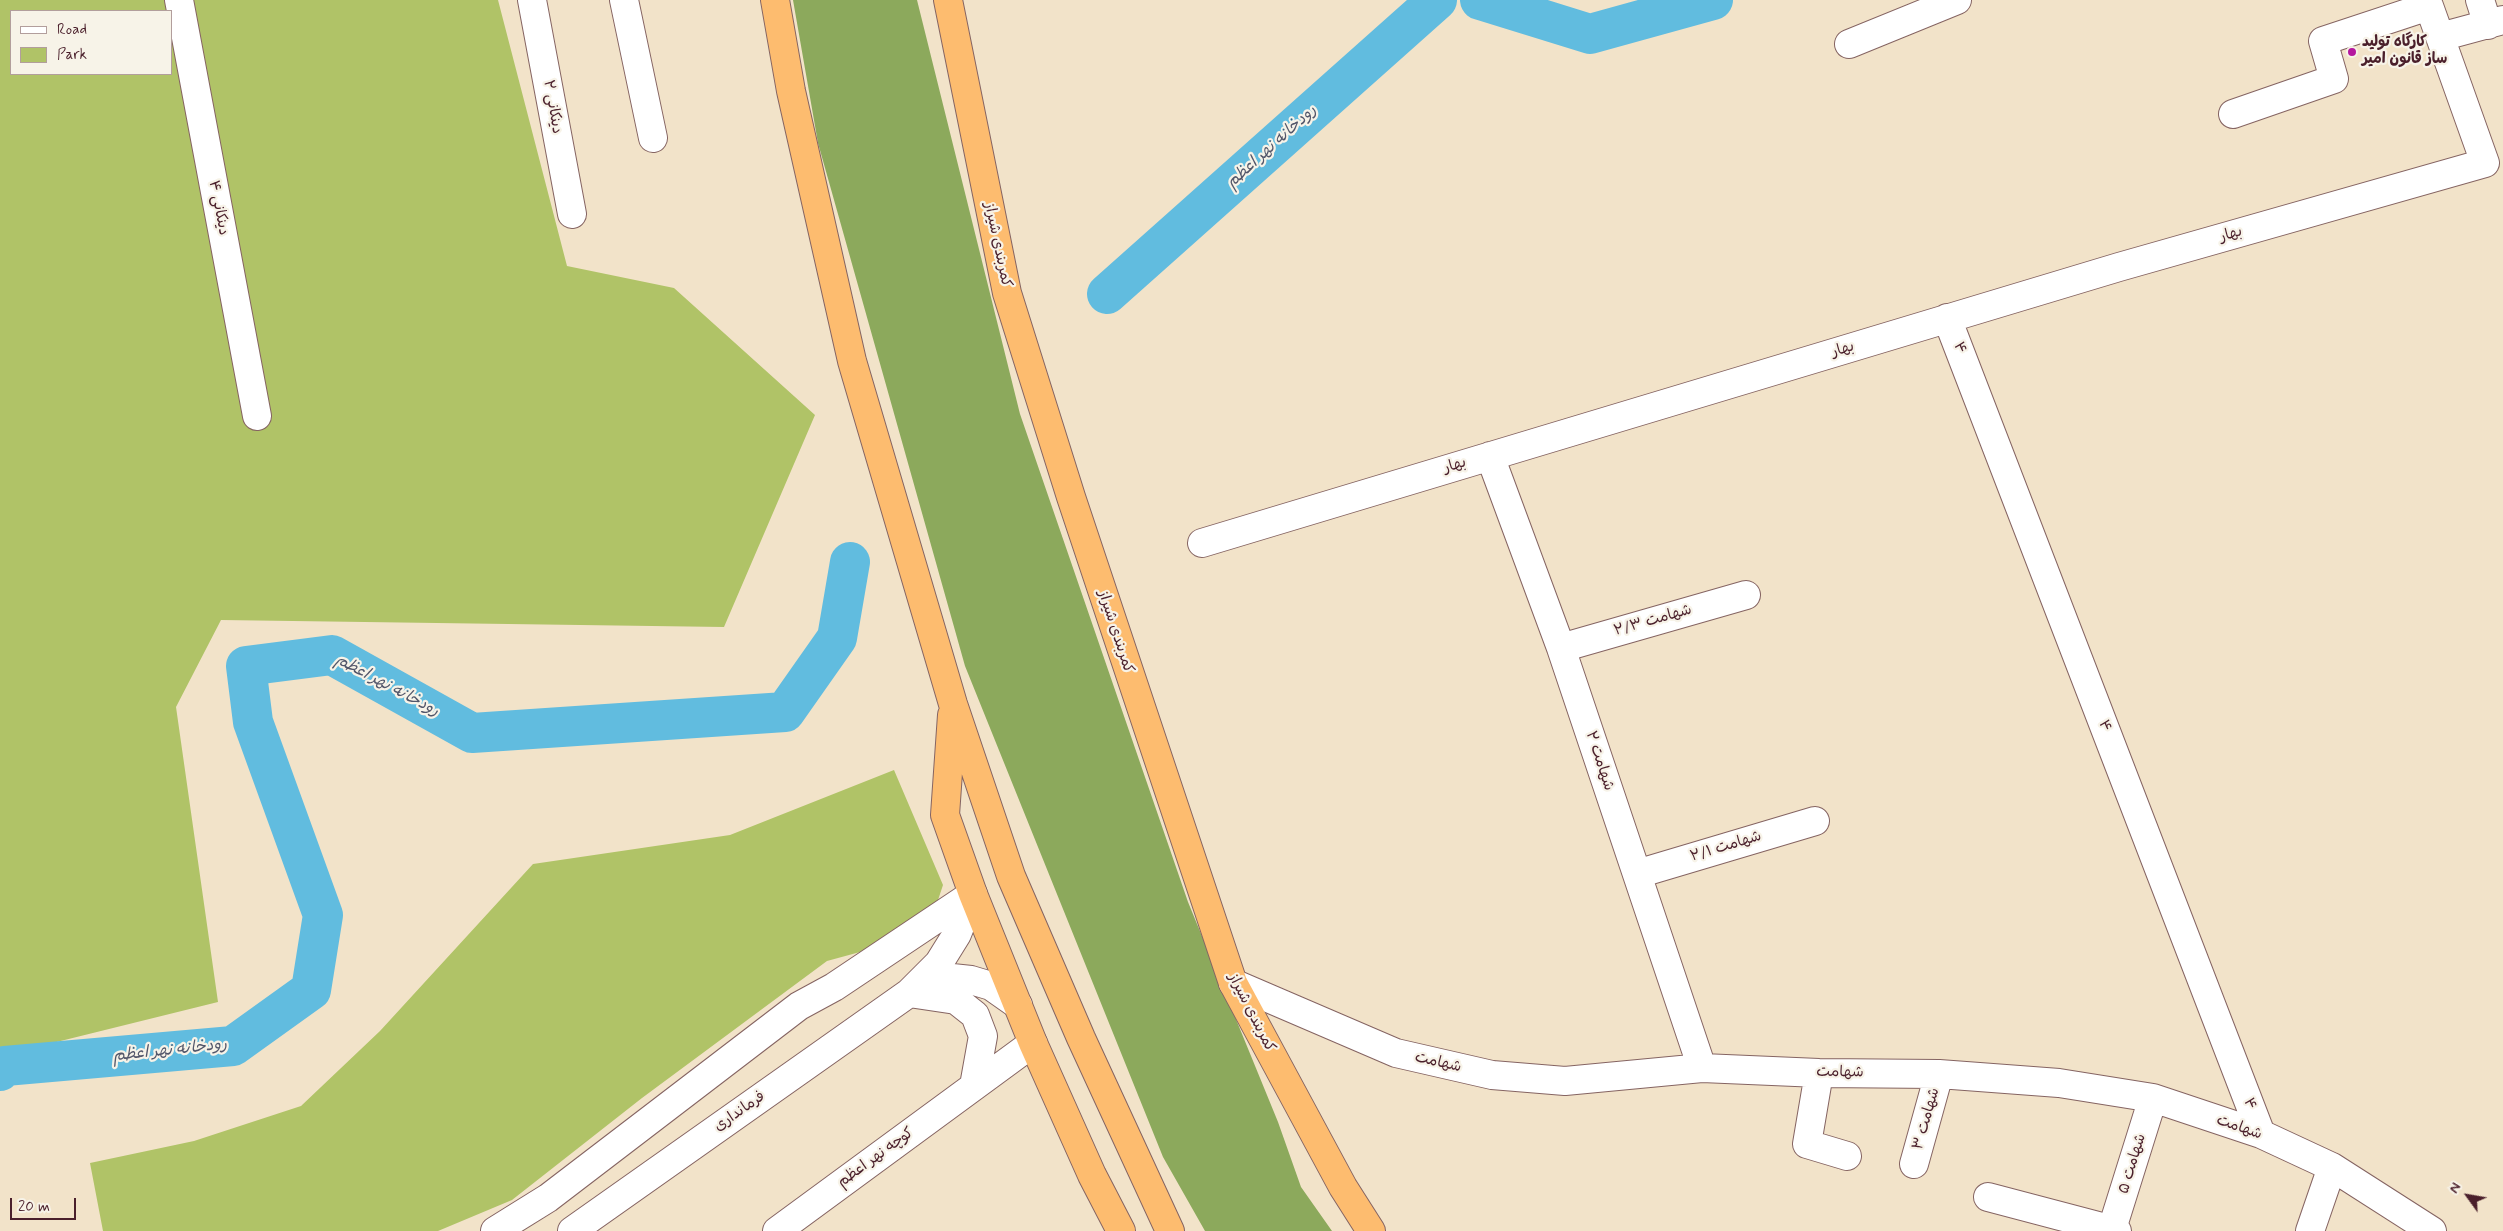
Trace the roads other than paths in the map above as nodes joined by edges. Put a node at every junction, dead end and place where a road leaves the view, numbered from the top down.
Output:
1 (179, 0) edge
2 (532, 0) edge
3 (624, 0) edge
4 (775, 0) edge
5 (948, 0) edge
6 (1957, 0) edge
7 (2490, 15) edge
8 (2440, 37) junction
9 (1849, 44) dead end
10 (2233, 114) dead end
11 (653, 138) dead end
12 (572, 214) dead end
13 (1947, 318) junction
14 (257, 416) dead end
15 (1490, 456) junction
16 (1202, 543) dead end
17 (1746, 595) dead end
18 (1561, 648) junction
19 (953, 704) junction
20 (1815, 820) dead end
21 (1637, 874) junction
22 (973, 894) junction
23 (1234, 983) junction
24 (909, 993) junction
25 (1018, 1005) junction
26 (1033, 1043) junction
27 (1702, 1068) junction
28 (1819, 1073) junction
29 (1939, 1074) junction
30 (974, 1086) junction
31 (2153, 1098) junction
32 (2261, 1134) junction
33 (1847, 1156) dead end
34 (1914, 1164) dead end
35 (2332, 1167) junction
36 (1988, 1197) dead end
37 (2115, 1230) edge
38 (495, 1231) edge
39 (572, 1231) edge
40 (777, 1231) edge
41 (1121, 1231) edge
42 (1170, 1231) edge
43 (1371, 1231) edge
44 (2310, 1231) edge
45 (2432, 1231) edge

1 - 14 street, ۴ دینکانی
2 - 12 street, ۲ دینکانی
3 - 11 street
4 - 19 highway
5 - 23 highway, کمربندی شیراز
6 - 9 street
7 - 8 street
8 - 10 street
8 - 13 street, بهار
13 - 15 street, بهار
13 - 32 street, ۴
15 - 16 street, بهار
15 - 18 street, ۲ شهامت
17 - 18 street, ۲/۳ شهامت
18 - 21 street, ۲ شهامت
19 - 22 highway
19 - 42 highway
20 - 21 street, ۲/۱ شهامت
21 - 27 street, ۲ شهامت
22 - 24 street, فرمانداری
22 - 25 highway
22 - 38 street
23 - 27 street, شهامت
23 - 43 highway, کمربندی شیراز
24 - 25 street, فرمانداری
24 - 30 street
24 - 39 street, فرمانداری
25 - 26 highway
26 - 30 street, کوچه نهر اعظم
26 - 41 highway
27 - 28 street, شهامت
28 - 29 street, شهامت
28 - 33 street
29 - 31 street, شهامت
29 - 34 street, ۳ شهامت
30 - 40 street, کوچه نهر اعظم
31 - 32 street, شهامت
31 - 37 street, ۵ شهامت
32 - 35 street, شهامت
35 - 44 street
35 - 45 street, شهامت
36 - 37 street

